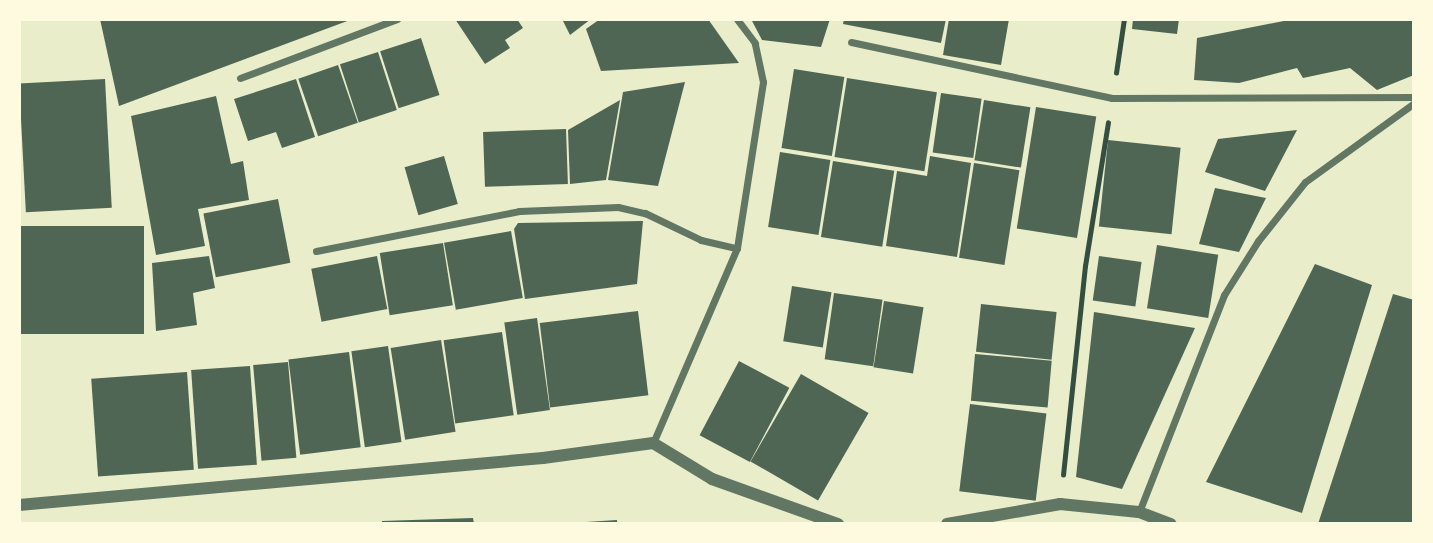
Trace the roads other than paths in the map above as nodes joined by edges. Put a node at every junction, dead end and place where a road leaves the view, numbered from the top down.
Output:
1 (397, 19) edge
2 (737, 19) edge
3 (851, 42) dead end
4 (240, 78) dead end
5 (1414, 97) edge
6 (1414, 103) edge
7 (737, 248) junction
8 (316, 251) dead end
9 (653, 443) junction
10 (19, 505) edge
11 (1139, 512) junction
12 (838, 524) edge
13 (947, 524) edge
14 (1171, 524) edge

1 - 4 street
2 - 7 street
3 - 5 street
6 - 11 street
7 - 8 street
7 - 9 street
9 - 10 street
9 - 12 street
11 - 13 street
11 - 14 street

